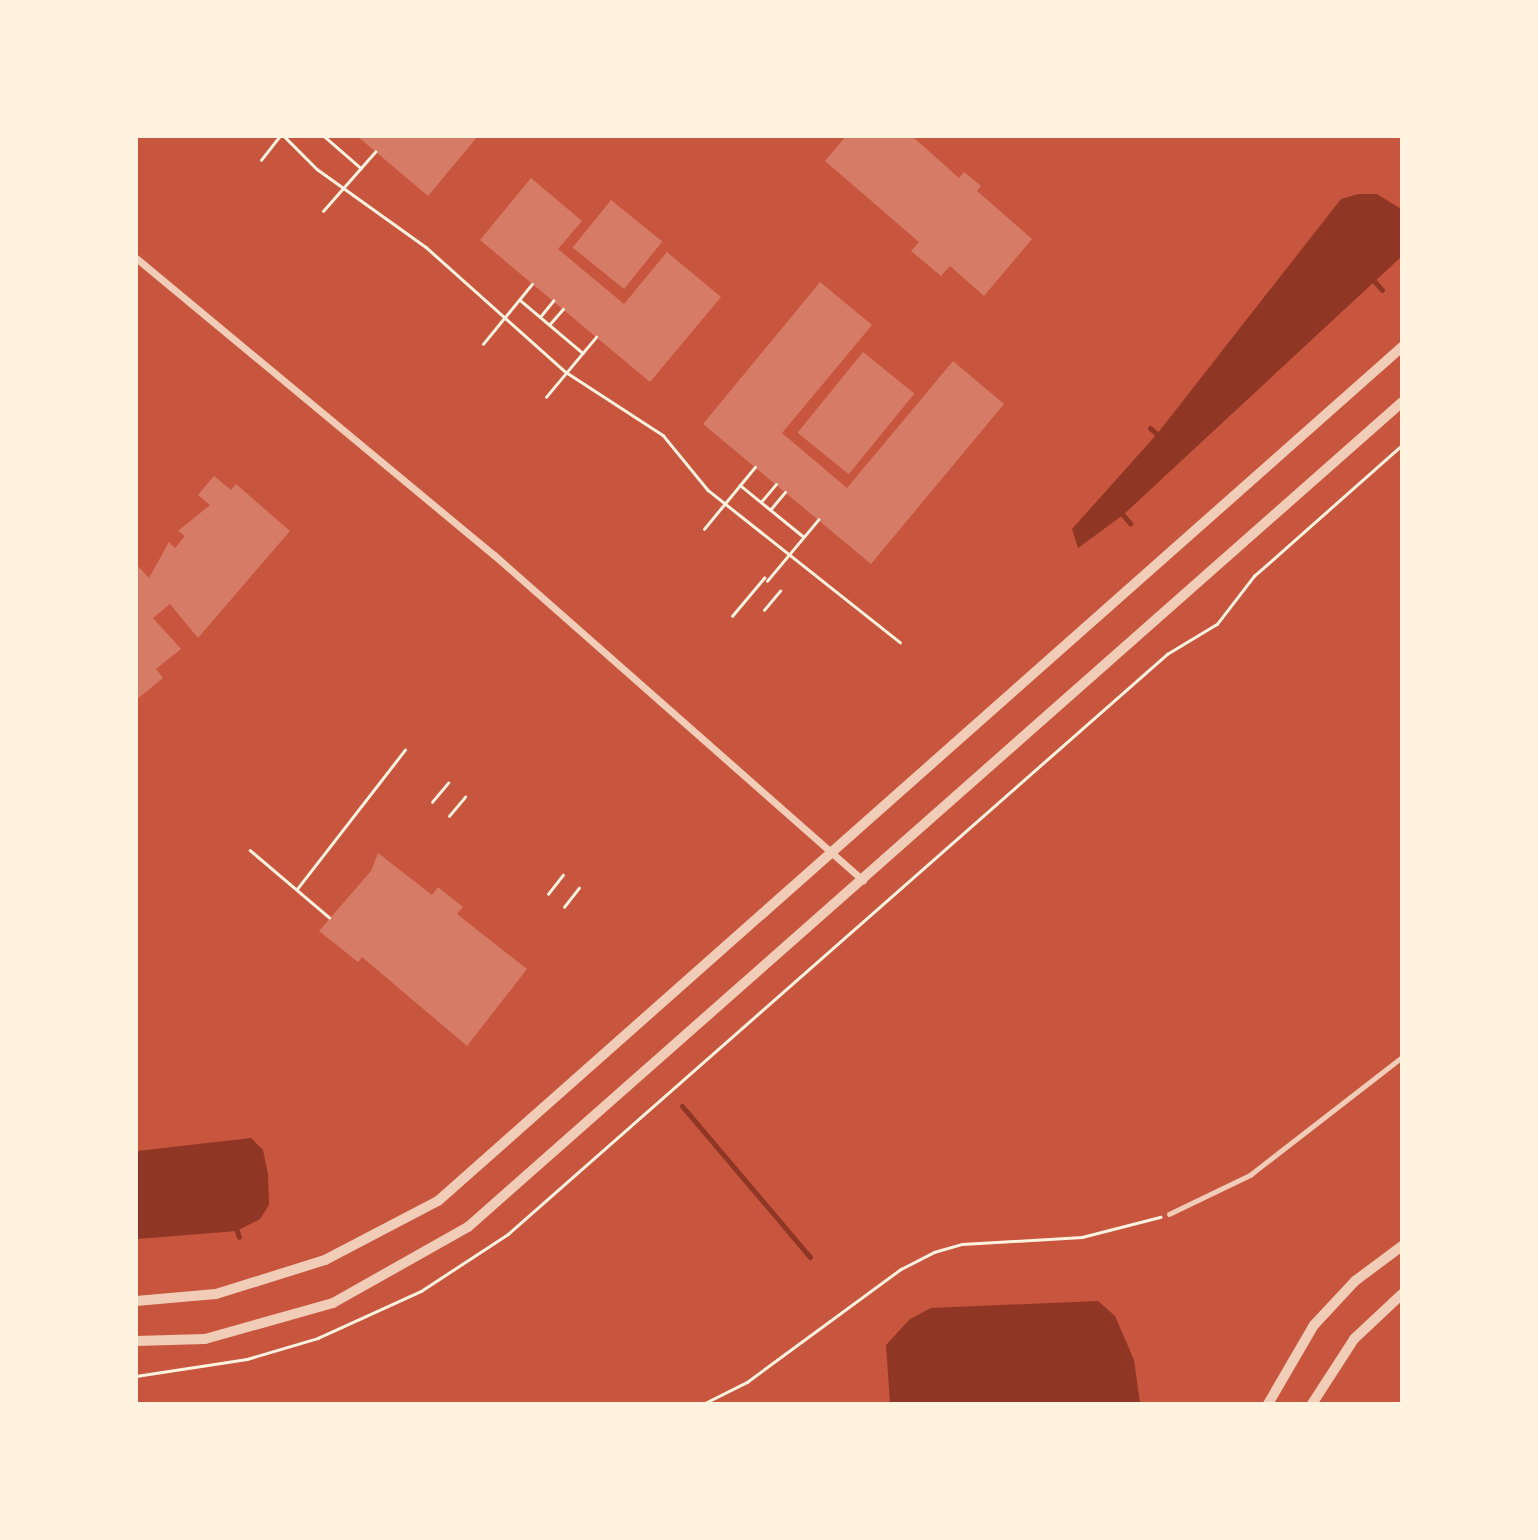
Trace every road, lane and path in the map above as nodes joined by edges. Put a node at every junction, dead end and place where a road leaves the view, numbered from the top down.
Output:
1 (282, 136) edge
2 (324, 136) edge
3 (329, 138) edge
4 (374, 152) dead end
5 (261, 160) dead end
6 (361, 168) junction
7 (344, 188) junction
8 (323, 211) dead end
9 (136, 258) edge
10 (533, 284) dead end
11 (520, 300) junction
12 (553, 301) dead end
13 (563, 309) dead end
14 (540, 317) junction
15 (504, 319) junction
16 (550, 325) junction
17 (596, 337) dead end
18 (483, 344) dead end
19 (1402, 347) edge
20 (583, 353) junction
21 (566, 372) junction
22 (546, 397) dead end
23 (1402, 402) edge
24 (1402, 445) edge
25 (755, 467) dead end
26 (776, 484) dead end
27 (740, 485) junction
28 (785, 492) dead end
29 (761, 502) junction
30 (724, 504) junction
31 (770, 510) junction
32 (818, 520) dead end
33 (704, 529) dead end
34 (804, 537) junction
35 (790, 554) junction
36 (780, 591) dead end
37 (764, 610) dead end
38 (732, 616) dead end
39 (900, 642) dead end
40 (405, 750) dead end
41 (448, 783) dead end
42 (465, 797) dead end
43 (432, 802) dead end
44 (449, 816) dead end
45 (250, 849) dead end
46 (831, 852) junction
47 (563, 875) dead end
48 (864, 881) junction
49 (579, 888) dead end
50 (297, 889) junction
51 (548, 894) dead end
52 (564, 907) dead end
53 (329, 917) dead end
54 (1402, 1058) edge
55 (1169, 1214) joint
56 (1402, 1247) edge
57 (1402, 1294) edge
58 (136, 1301) edge
59 (136, 1341) edge
60 (136, 1376) edge
61 (703, 1404) edge
62 (1268, 1404) edge
63 (1312, 1404) edge

1 - 5 path
1 - 7 path
2 - 3 path
3 - 6 path
4 - 6 path
6 - 7 path
7 - 8 path
7 - 15 path
9 - 46 street
10 - 11 path
11 - 14 path
11 - 15 path
12 - 14 path
13 - 16 path
14 - 16 path
15 - 18 path
15 - 21 path
16 - 20 path
17 - 20 path
19 - 46 street
20 - 21 path
21 - 22 path
21 - 30 path
23 - 48 street
24 - 60 path
25 - 27 path
26 - 29 path
27 - 29 path
27 - 30 path
28 - 31 path
29 - 31 path
30 - 33 path
30 - 35 path
31 - 34 path
32 - 34 path
34 - 35 path
35 - 38 path
35 - 39 path
36 - 37 path
40 - 50 path
41 - 43 path
42 - 44 path
45 - 50 path
46 - 48 street
46 - 58 street
47 - 51 path
48 - 59 street
49 - 52 path
50 - 53 path
54 - 55 lane
55 - 61 path
56 - 62 street
57 - 63 street

